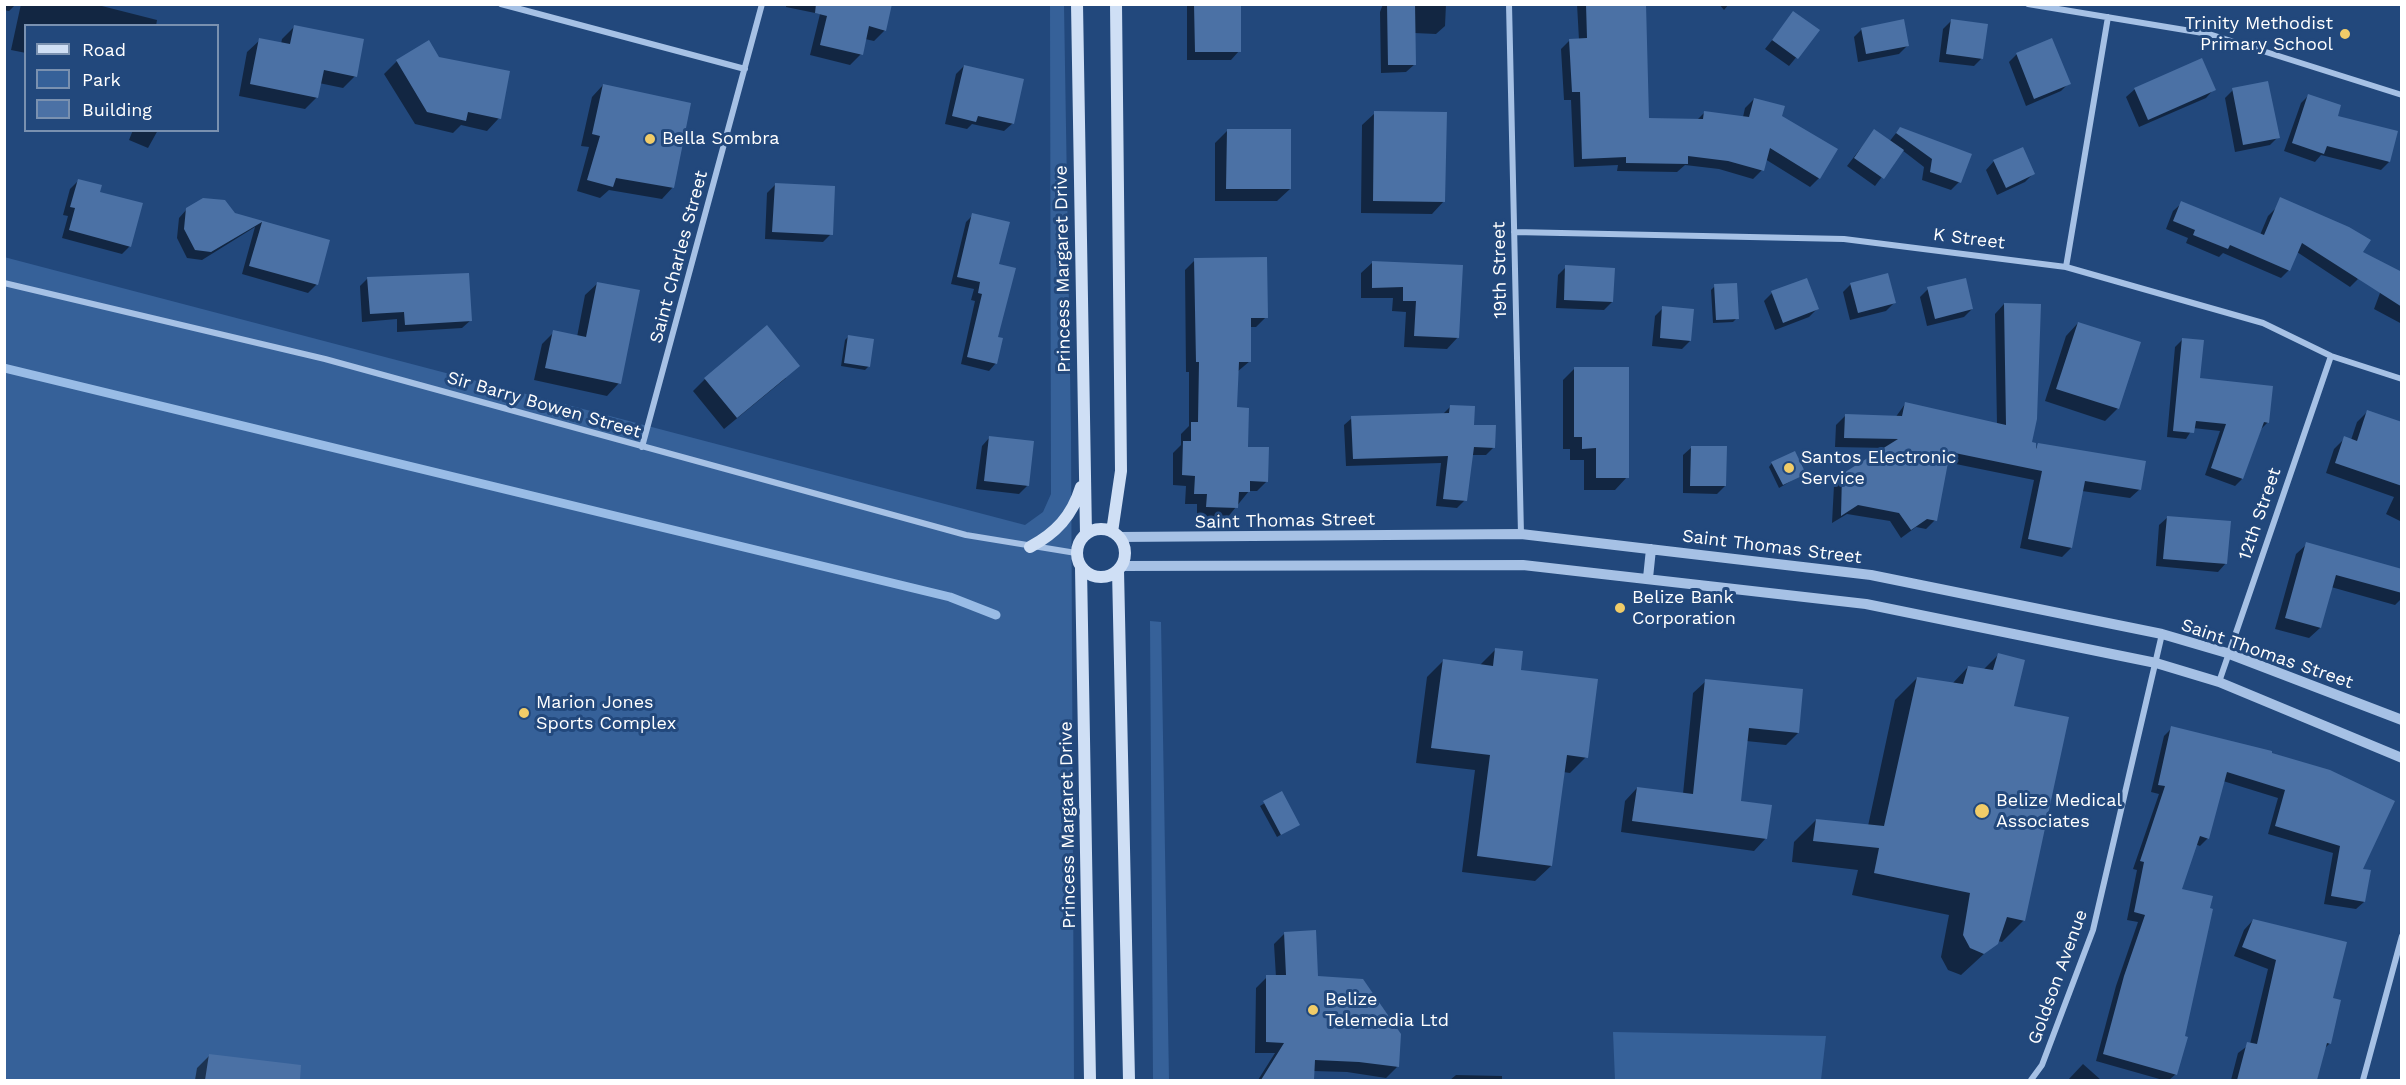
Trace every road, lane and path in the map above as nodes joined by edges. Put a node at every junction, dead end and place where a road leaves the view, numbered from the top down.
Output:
1 (501, 4) edge
2 (762, 4) edge
3 (1077, 4) edge
4 (1116, 4) edge
5 (1509, 4) edge
6 (2028, 4) edge
7 (2108, 17) junction
8 (745, 69) junction
9 (2402, 95) edge
10 (1514, 232) junction
11 (2066, 267) junction
12 (4, 283) edge
13 (2331, 356) junction
14 (2402, 378) edge
15 (642, 447) junction
16 (1083, 481) junction
17 (1086, 534) junction
18 (1115, 534) junction
19 (1521, 534) junction
20 (1030, 547) junction
21 (1652, 549) junction
22 (1076, 553) junction
23 (1081, 568) junction
24 (1120, 568) junction
25 (1648, 578) junction
26 (2162, 634) junction
27 (2227, 653) junction
28 (2156, 663) junction
29 (2219, 682) junction
30 (2402, 720) edge
31 (2402, 758) edge
32 (2402, 936) edge
33 (1090, 1080) edge
34 (1129, 1080) edge
35 (2031, 1080) edge
36 (2363, 1080) edge

1 - 8 street
2 - 8 street, Saint Charles Street
3 - 16 main road, Princess Margaret Drive
4 - 18 main road
5 - 10 street, 19th Street
6 - 7 street
7 - 9 street
7 - 11 street
8 - 15 street, Saint Charles Street
10 - 11 street, K Street
10 - 19 street, 19th Street
11 - 13 street, K Street
12 - 15 street, Sir Barry Bowen Street
13 - 14 street, K Street
13 - 27 street, 12th Street
15 - 20 street, Sir Barry Bowen Street
16 - 17 main road, Princess Margaret Drive
16 - 20 main road
17 - 18 main road
17 - 22 main road
18 - 19 street, Saint Thomas Street
18 - 24 main road
19 - 21 street, Saint Thomas Street
20 - 22 street, Sir Barry Bowen Street
21 - 25 street
21 - 26 street, Saint Thomas Street
22 - 23 main road
23 - 24 main road
23 - 33 main road, Princess Margaret Drive
24 - 25 street
24 - 34 main road
25 - 28 street
26 - 27 street, Saint Thomas Street
26 - 28 street, Goldson Avenue
27 - 29 street, 12th Street
27 - 30 street, Saint Thomas Street
28 - 29 street
28 - 35 street, Goldson Avenue
29 - 31 street
32 - 36 street

